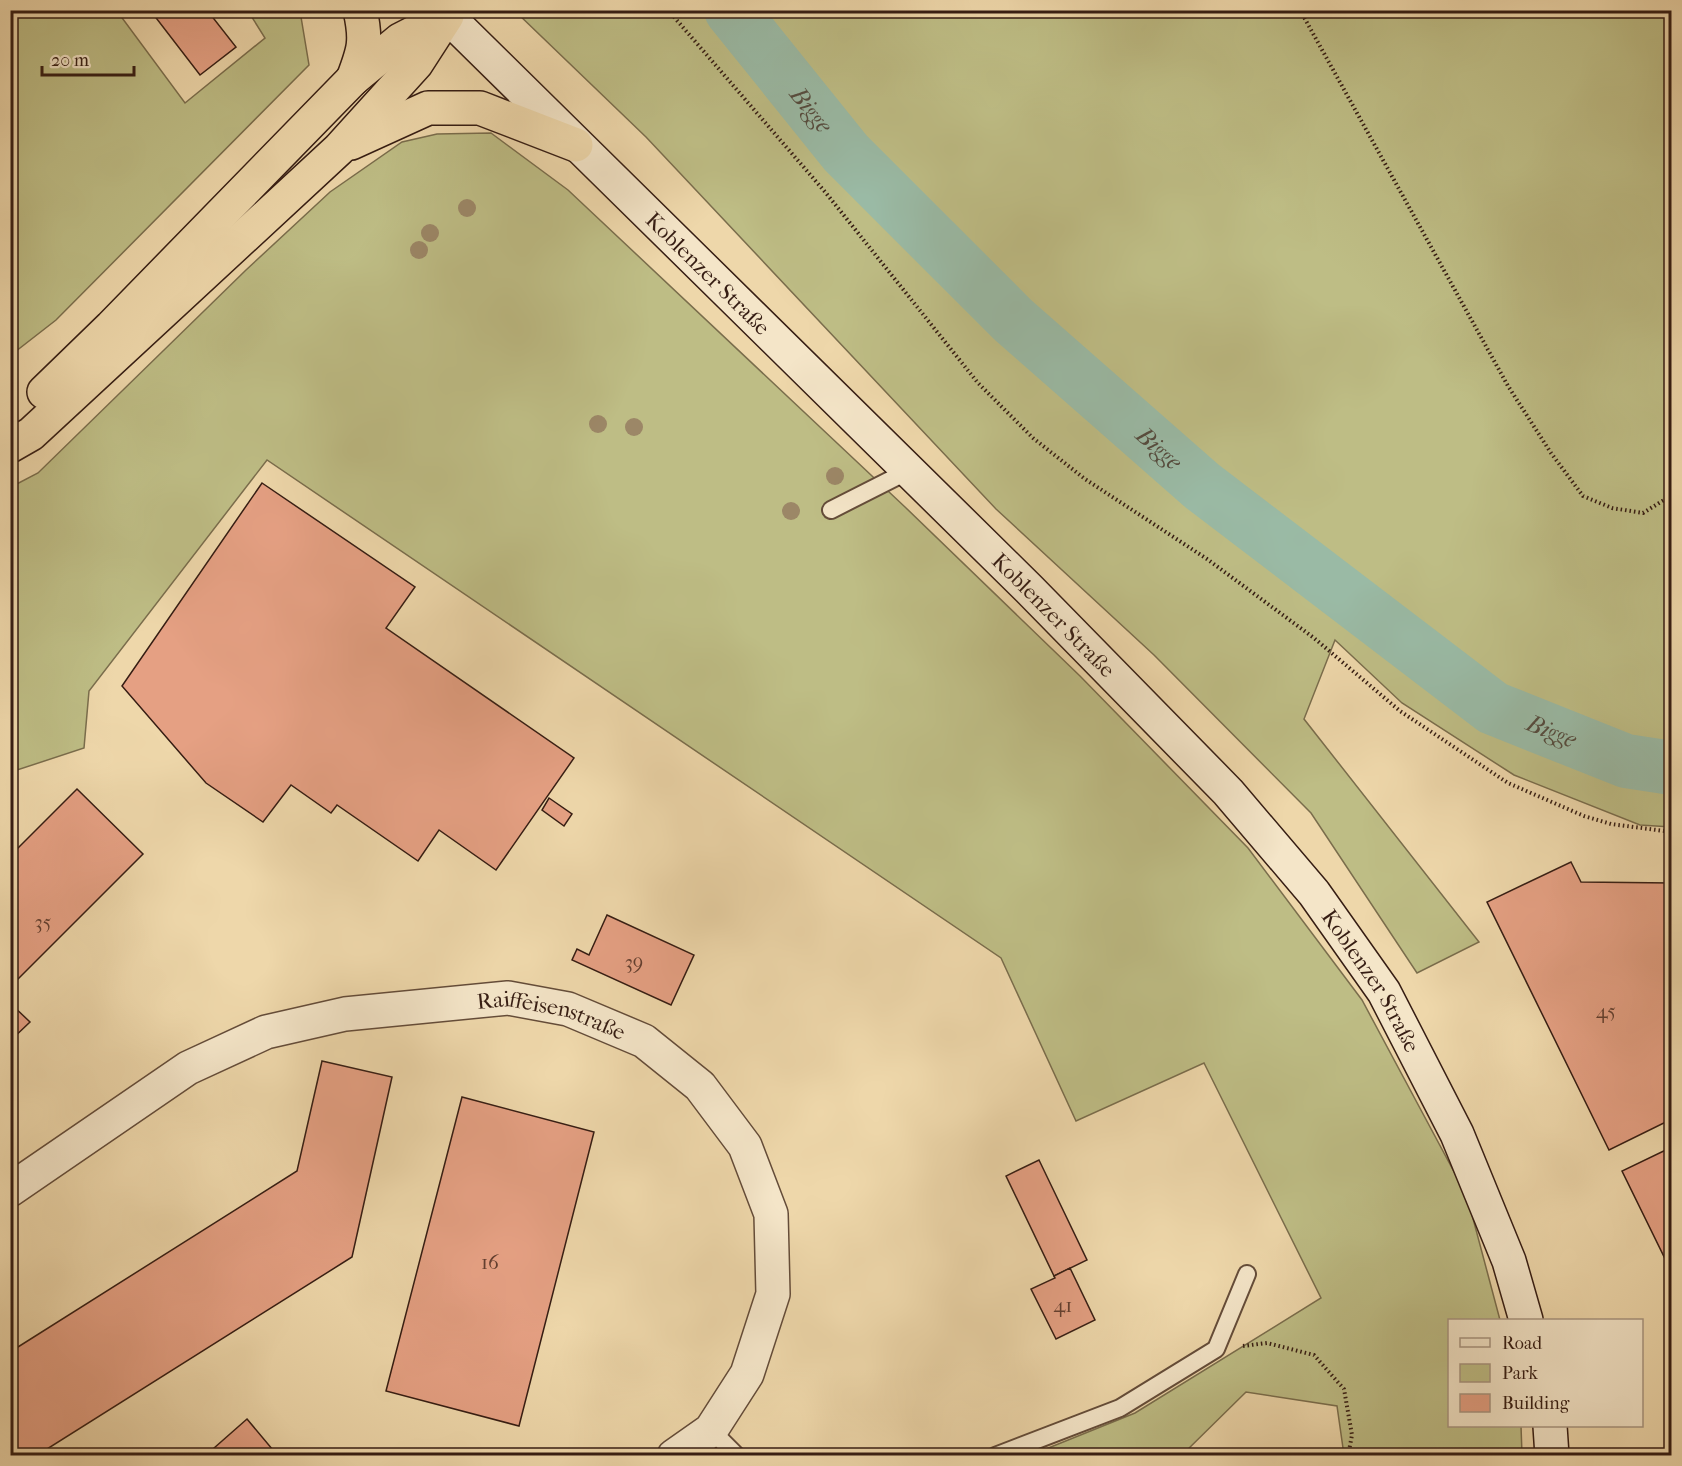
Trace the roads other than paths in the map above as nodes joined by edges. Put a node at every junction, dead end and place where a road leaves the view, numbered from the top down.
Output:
1 (360, 10) edge
2 (444, 13) edge
3 (353, 79) junction
4 (576, 145) junction
5 (339, 149) junction
6 (10, 420) edge
7 (10, 446) edge
8 (908, 471) junction
9 (831, 510) dead end
10 (10, 1190) edge
11 (1247, 1274) dead end
12 (1526, 1319) edge
13 (1550, 1427) edge
14 (711, 1430) junction
15 (674, 1455) edge
16 (737, 1455) edge
17 (994, 1455) edge
18 (1552, 1455) edge

1 - 3 highway
2 - 3 highway
2 - 4 main road, Koblenzer Straße
2 - 5 highway
3 - 6 highway
4 - 5 highway
4 - 8 main road, Koblenzer Straße
5 - 7 highway
8 - 9 lane
8 - 12 main road, Koblenzer Straße
10 - 14 main road, Raiffeisenstraße
11 - 17 lane
13 - 18 main road
14 - 15 main road, Raiffeisenstraße
14 - 16 lane

